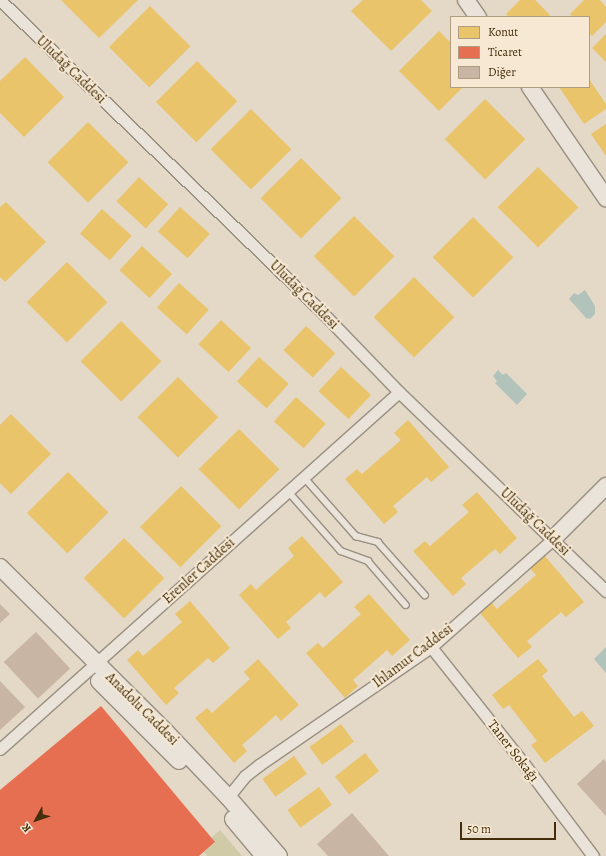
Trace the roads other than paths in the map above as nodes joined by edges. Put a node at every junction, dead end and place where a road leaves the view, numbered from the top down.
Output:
1 (0, 0) edge
2 (466, 0) edge
3 (477, 16) edge
4 (531, 88) edge
5 (606, 198) edge
6 (398, 392) junction
7 (304, 477) junction
8 (606, 486) edge
9 (288, 491) junction
10 (553, 539) junction
11 (0, 566) edge
12 (0, 581) edge
13 (606, 591) edge
14 (425, 595) dead end
15 (406, 605) dead end
16 (431, 647) junction
17 (92, 666) junction
18 (0, 749) edge
19 (224, 800) junction
20 (264, 856) edge
21 (280, 856) edge
22 (593, 856) edge

1 - 6 street, Uludağ Caddesi
2 - 3 main road
4 - 5 main road
6 - 7 street, Erenler Caddesi
6 - 10 street, Uludağ Caddesi
7 - 9 street, Erenler Caddesi
7 - 14 lane
8 - 10 main road, Ihlamur Caddesi
9 - 15 lane
9 - 17 street, Erenler Caddesi
10 - 13 street, Uludağ Caddesi
10 - 16 street, Ihlamur Caddesi
11 - 17 main road, Anadolu Caddesi
12 - 17 main road, Anadolu Caddesi
16 - 19 street, Ihlamur Caddesi
16 - 22 street, Taner Sokağı
17 - 18 street, Erenler Caddesi
17 - 19 main road, Anadolu Caddesi
19 - 20 main road, Anadolu Caddesi
19 - 21 main road, Anadolu Caddesi

